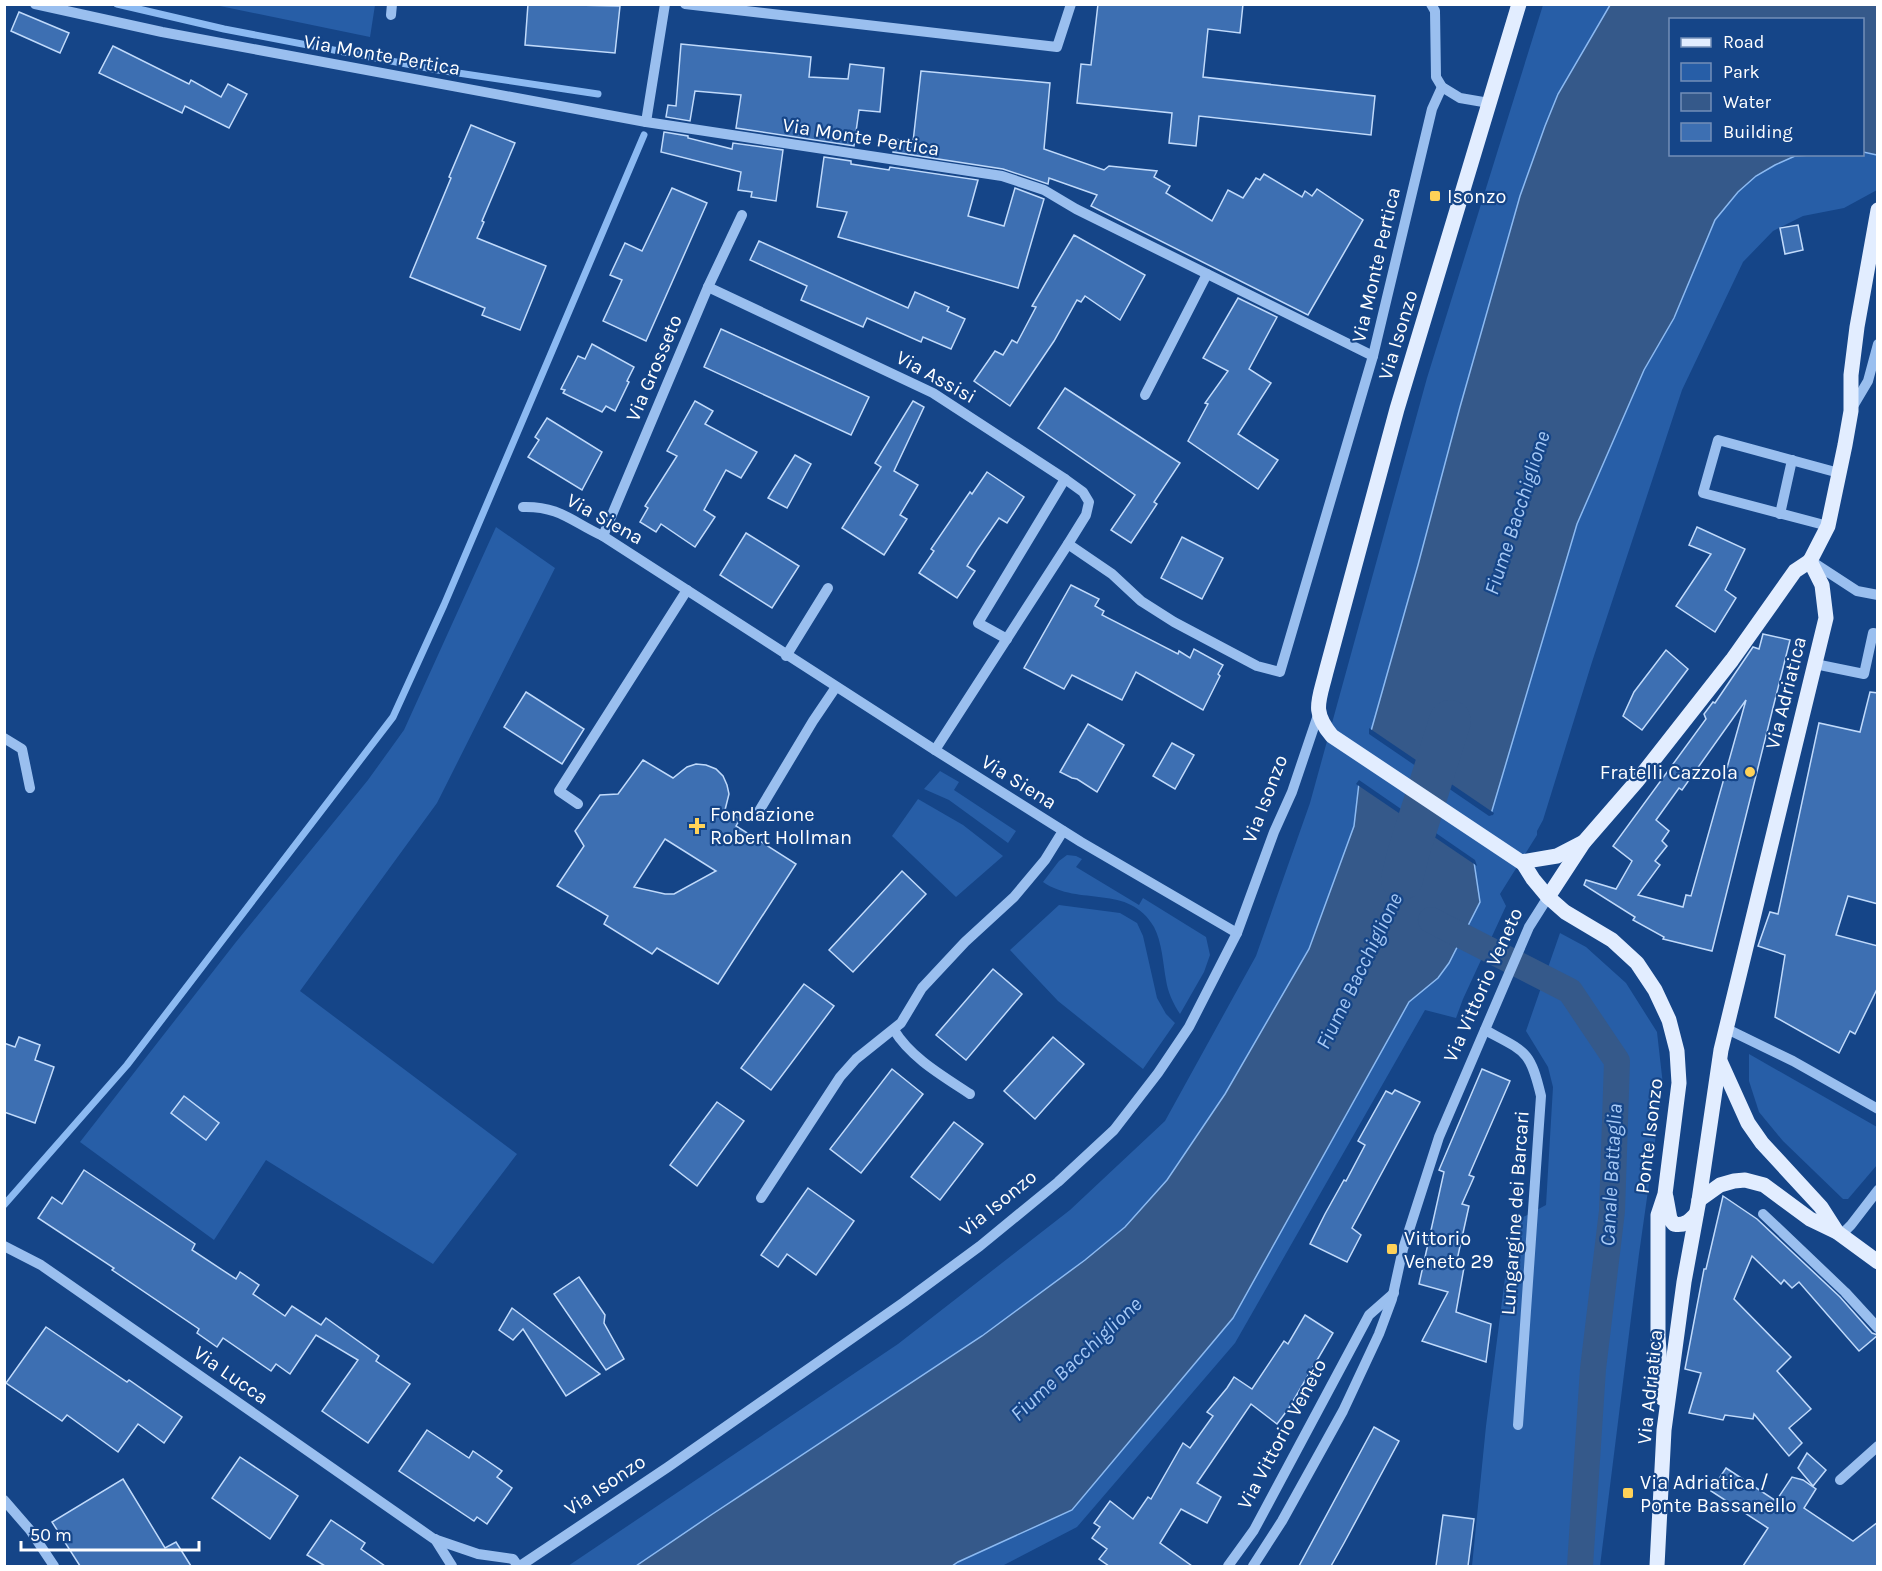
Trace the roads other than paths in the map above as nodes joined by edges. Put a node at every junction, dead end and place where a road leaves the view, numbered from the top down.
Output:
1 (34, 4) edge
2 (665, 4) edge
3 (685, 4) edge
4 (1071, 4) edge
5 (1431, 4) edge
6 (1519, 4) edge
7 (1442, 87) junction
8 (1489, 103) junction
9 (646, 122) junction
10 (1878, 210) edge
11 (742, 215) dead end
12 (1207, 274) junction
13 (708, 287) junction
14 (1878, 344) edge
15 (1373, 356) junction
16 (1145, 395) dead end
17 (1851, 411) junction
18 (1792, 460) junction
19 (1839, 473) junction
20 (1065, 478) junction
21 (523, 507) dead end
22 (1780, 514) junction
23 (1828, 526) junction
24 (603, 536) junction
25 (1068, 544) junction
26 (1810, 561) junction
27 (828, 588) dead end
28 (687, 590) junction
29 (1878, 596) edge
30 (1878, 634) edge
31 (1007, 639) junction
32 (786, 656) junction
33 (1815, 664) junction
34 (836, 687) junction
35 (1321, 721) junction
36 (4, 738) edge
37 (935, 750) junction
38 (30, 788) dead end
39 (578, 804) dead end
40 (756, 816) dead end
41 (1063, 831) junction
42 (1584, 842) junction
43 (1523, 863) junction
44 (1548, 897) junction
45 (1237, 933) junction
46 (1725, 1028) junction
47 (894, 1030) junction
48 (1485, 1030) junction
49 (1720, 1061) junction
50 (970, 1094) dead end
51 (1878, 1109) edge
52 (1878, 1190) edge
53 (1665, 1194) junction
54 (760, 1198) dead end
55 (1697, 1207) junction
56 (1763, 1214) dead end
57 (1839, 1234) junction
58 (4, 1246) edge
59 (1878, 1262) edge
60 (1394, 1293) junction
61 (1878, 1328) edge
62 (1518, 1425) dead end
63 (1664, 1430) junction
64 (1878, 1446) edge
65 (1839, 1480) dead end
66 (4, 1500) edge
67 (434, 1539) junction
68 (54, 1566) edge
69 (452, 1566) edge
70 (519, 1566) edge
71 (1228, 1566) edge
72 (1253, 1566) edge
73 (1657, 1566) edge

1 - 9 street, Via Monte Pertica
2 - 9 street
3 - 4 street
5 - 7 street
6 - 8 main road, Via Isonzo
7 - 8 street
7 - 15 street, Via Monte Pertica
8 - 35 main road, Via Isonzo
9 - 12 street, Via Monte Pertica
10 - 17 main road
11 - 13 street, Via Grosseto
12 - 15 street, Via Monte Pertica
12 - 16 street
13 - 20 street, Via Assisi
13 - 24 street, Via Grosseto
14 - 17 street
15 - 25 street, Via Isonzo
17 - 19 main road
18 - 19 street
18 - 22 street
18 - 22 street
19 - 23 main road
20 - 25 street, Via Assisi
20 - 31 street
21 - 24 street, Via Siena
22 - 23 street
23 - 26 main road
24 - 28 street, Via Siena
25 - 31 street, Via Assisi
26 - 29 street
26 - 33 main road, Via Adriatica
26 - 42 main road, Via Vittorio Veneto
27 - 32 street
28 - 32 street, Via Siena
28 - 39 street
30 - 33 street
31 - 37 street, Via Assisi
32 - 34 street, Via Siena
33 - 46 main road, Via Adriatica
34 - 37 street, Via Siena
34 - 40 street
35 - 43 main road, Ponte Isonzo
35 - 45 street, Via Isonzo
36 - 38 street
37 - 41 street, Via Siena
41 - 45 street, Via Siena
41 - 47 street
42 - 43 main road
42 - 44 main road, Via Vittorio Veneto
43 - 44 main road, Ponte Isonzo
44 - 48 street, Via Vittorio Veneto
44 - 53 main road, Ponte Isonzo
45 - 70 street, Via Isonzo
46 - 49 main road, Via Adriatica
46 - 51 street
47 - 50 street
47 - 54 street
48 - 60 street, Via Vittorio Veneto
48 - 62 street, Lungargine dei Barcari
49 - 55 main road, Via Adriatica
49 - 57 main road
52 - 57 street
53 - 55 main road
53 - 63 main road, Ponte Isonzo
55 - 57 main road
55 - 63 main road, Via Adriatica
56 - 61 street
57 - 59 main road
58 - 67 street, Via Lucca
60 - 71 street, Via Vittorio Veneto
60 - 72 street, Via Vittorio Veneto
63 - 73 main road, Via Adriatica
64 - 65 street
66 - 68 street
67 - 69 street, Via Lucca
67 - 70 street, Via Lucca

